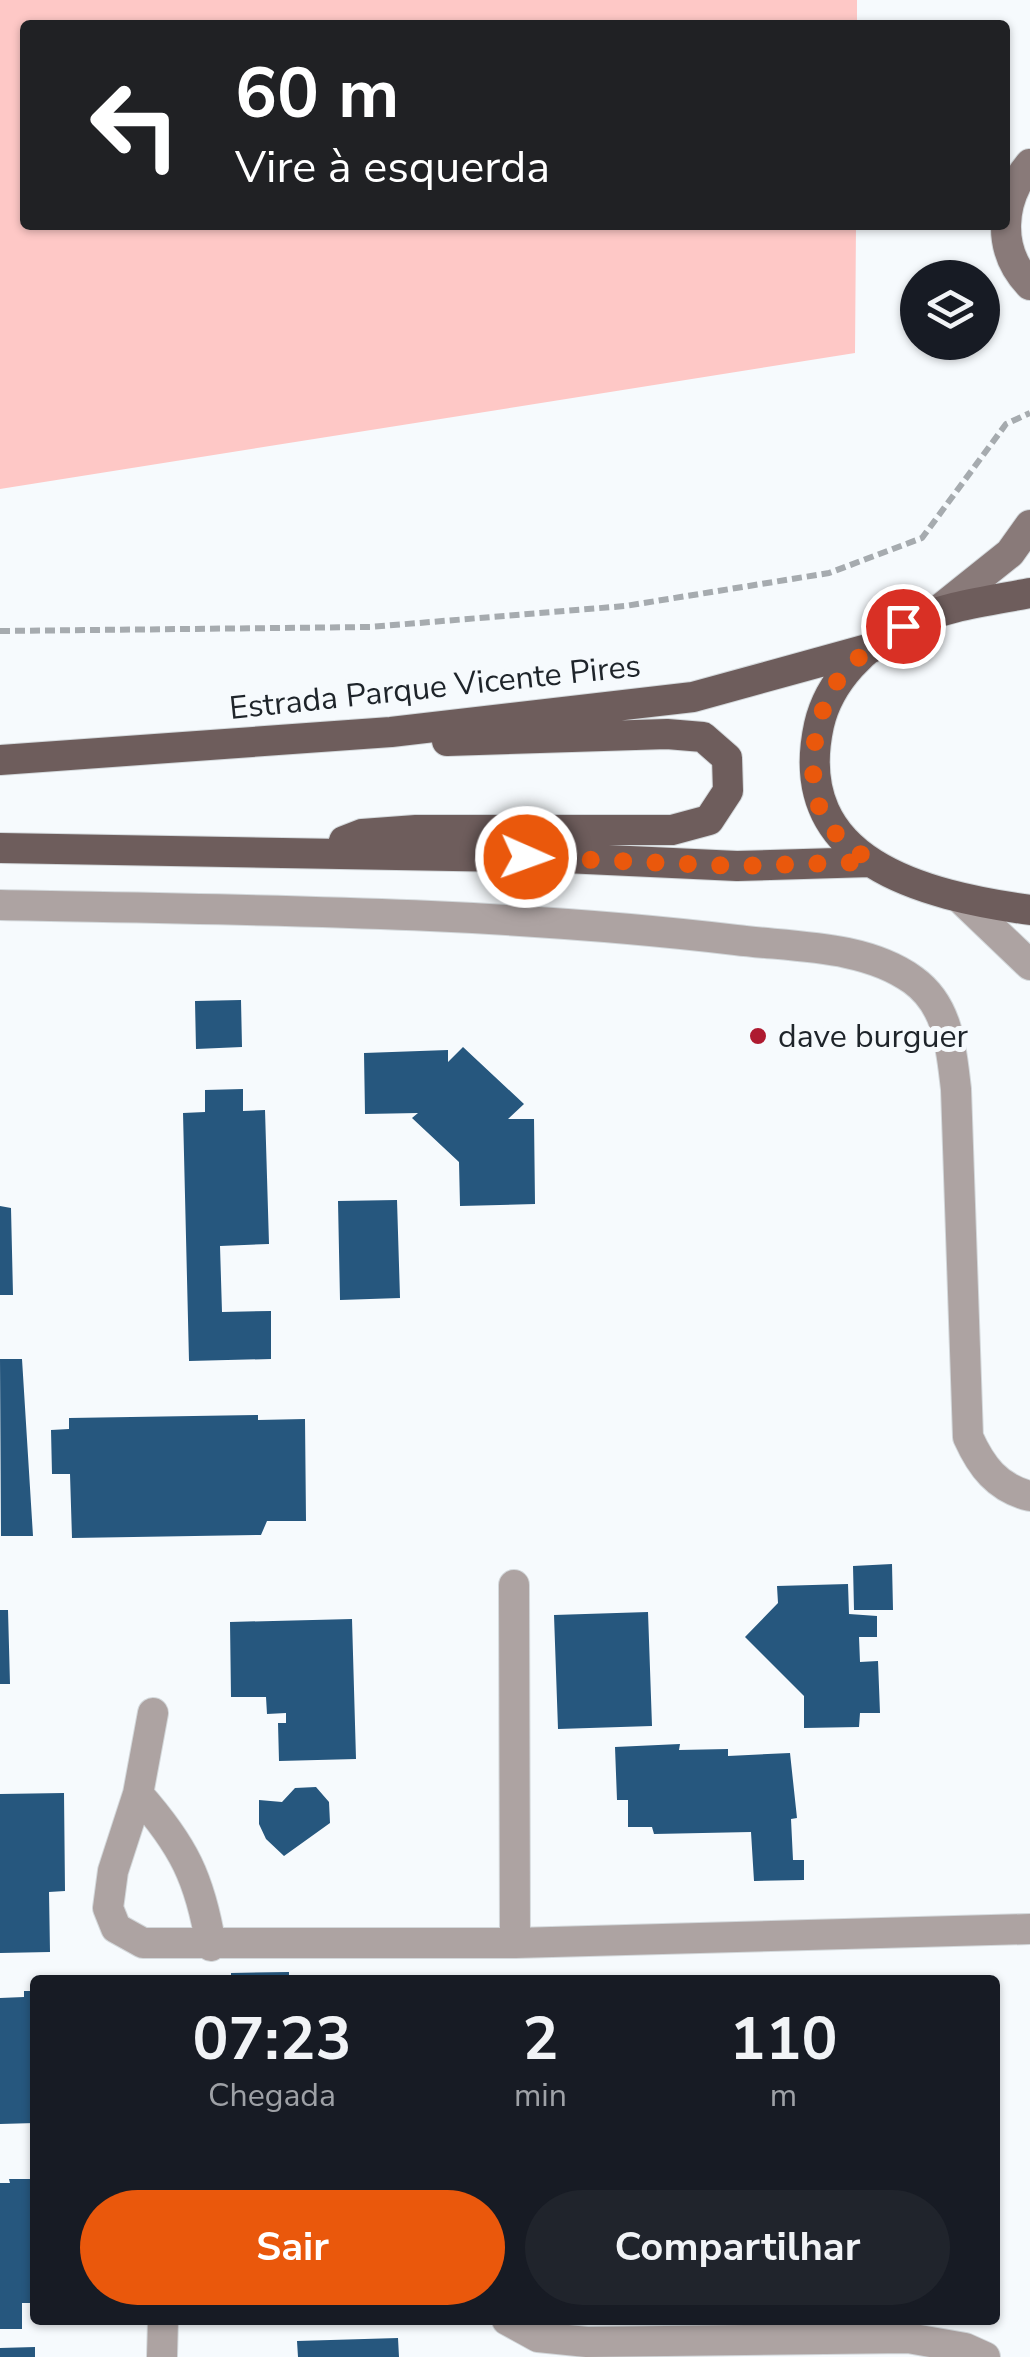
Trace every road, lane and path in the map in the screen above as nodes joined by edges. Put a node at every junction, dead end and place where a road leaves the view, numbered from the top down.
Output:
1 (1029, 163) edge
2 (1010, 198) edge
3 (1006, 230) edge
4 (1030, 285) edge
5 (1030, 413) edge
6 (1030, 525) edge
7 (1030, 594) edge
8 (935, 613) junction
9 (0, 632) edge
10 (871, 648) junction
11 (391, 732) junction
12 (0, 760) edge
13 (0, 848) edge
14 (330, 852) junction
15 (870, 862) junction
16 (962, 900) junction
17 (0, 905) edge
18 (1030, 910) edge
19 (1030, 965) edge
20 (1030, 1496) edge
21 (514, 1585) dead end
22 (153, 1713) dead end
23 (138, 1794) junction
24 (1030, 1929) edge
25 (516, 1943) junction
26 (211, 1946) junction
27 (163, 2325) edge
28 (516, 2325) edge
29 (162, 2357) edge
30 (985, 2357) edge

1 - 2 main road
3 - 4 main road
5 - 9 path
6 - 8 main road
7 - 8 main road
8 - 10 main road
10 - 11 main road, Estrada Parque Vicente Pires
10 - 15 main road
11 - 12 main road, Estrada Parque Vicente Pires
11 - 14 main road
13 - 14 main road
14 - 15 main road
15 - 16 main road
16 - 18 main road
16 - 19 street
17 - 20 street
21 - 25 street
22 - 23 street
23 - 26 street
23 - 26 street
24 - 25 street
25 - 26 street
27 - 29 street
28 - 30 street

